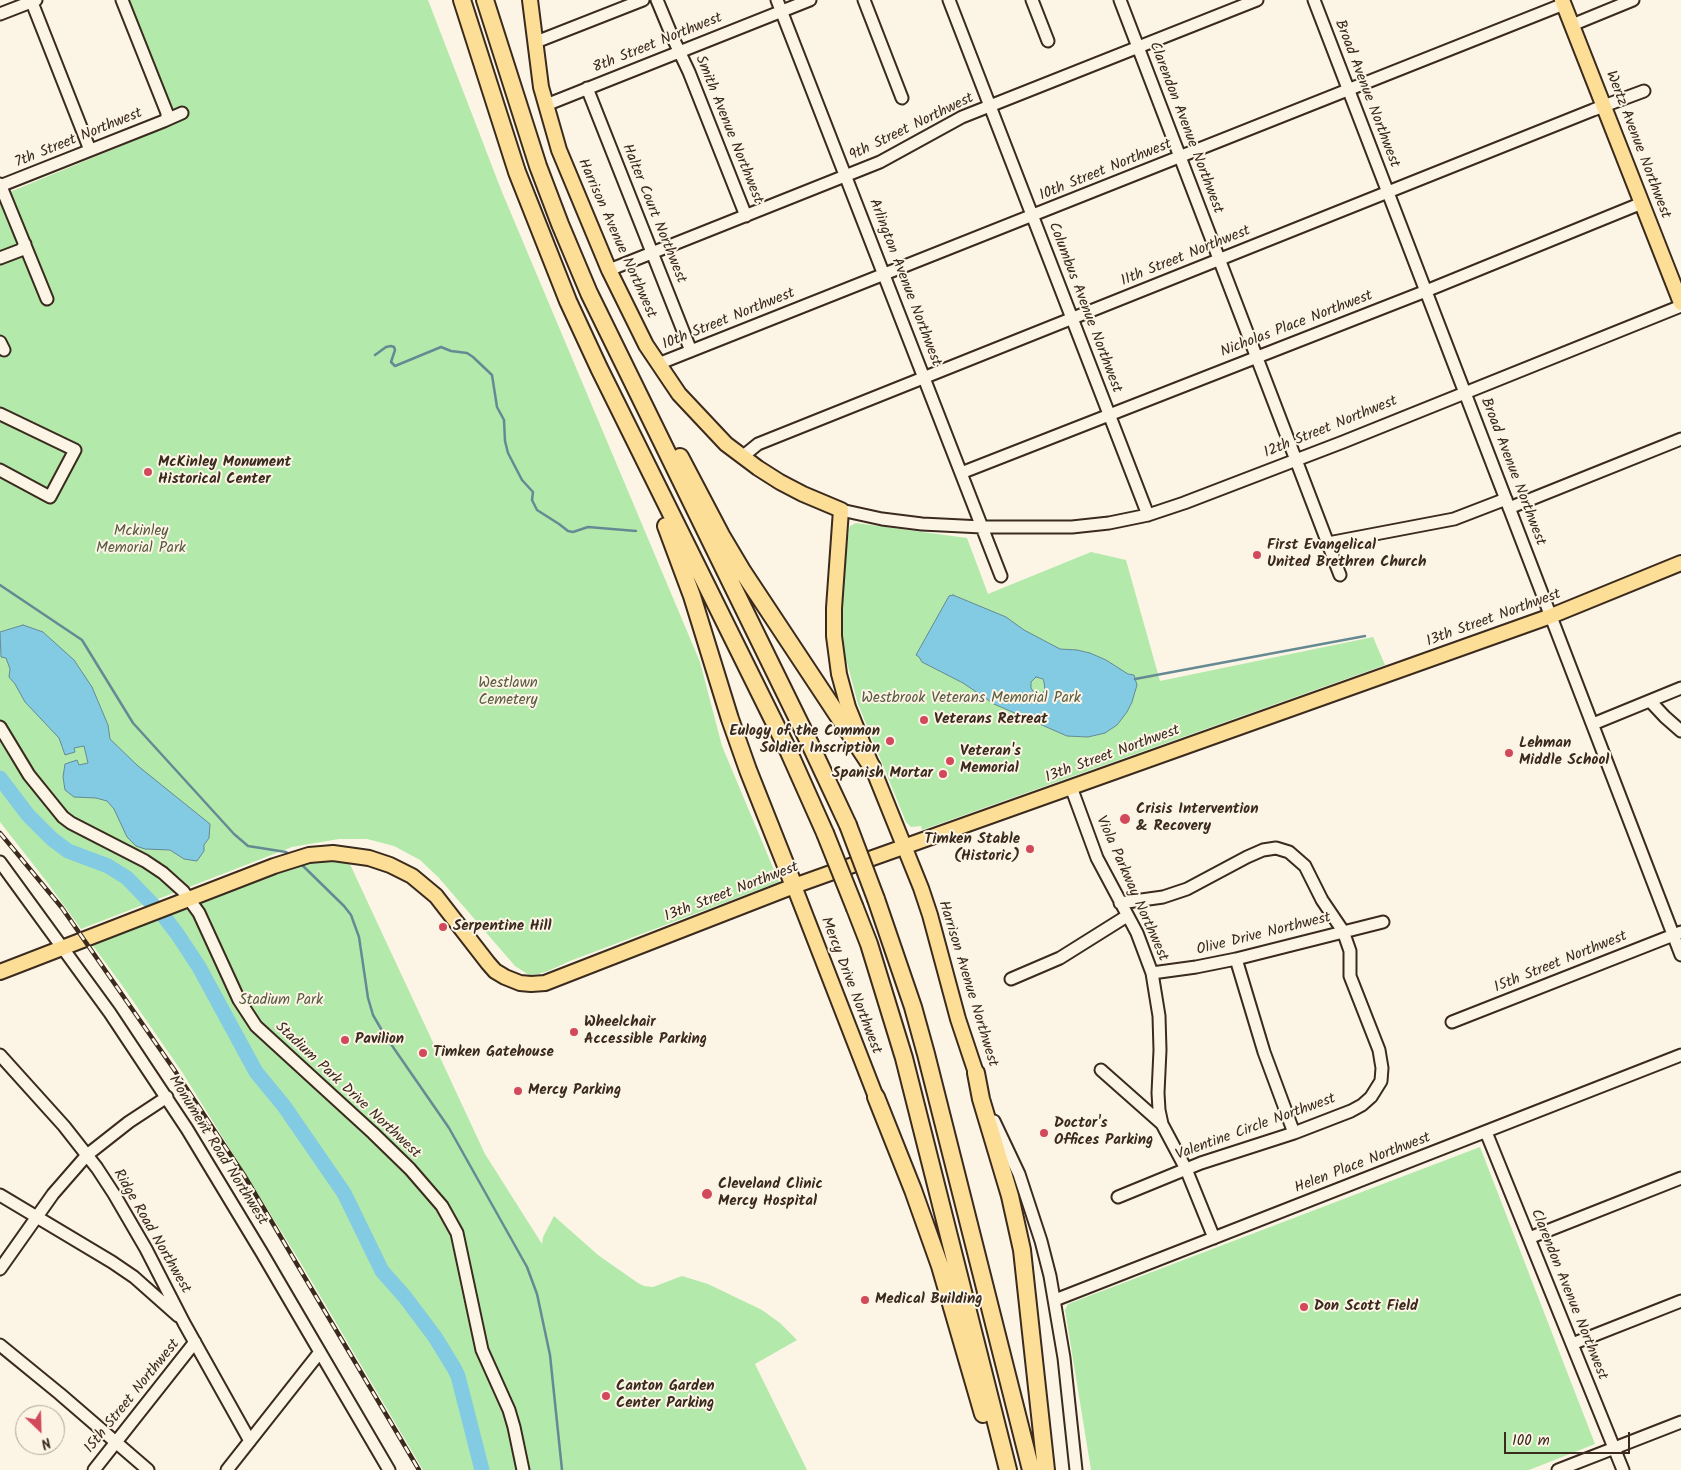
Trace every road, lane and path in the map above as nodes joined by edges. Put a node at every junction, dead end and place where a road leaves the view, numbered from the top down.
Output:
1 (122, 0) edge
2 (462, 0) edge
3 (485, 0) edge
4 (530, 0) edge
5 (643, 0) edge
6 (658, 0) edge
7 (777, 0) edge
8 (810, 0) edge
9 (864, 0) edge
10 (949, 0) edge
11 (1032, 0) edge
12 (1120, 0) edge
13 (1257, 0) edge
14 (1314, 0) edge
15 (1633, 0) edge
16 (33, 1) edge
17 (1563, 2) edge
18 (617, 5) edge
19 (782, 11) junction
20 (0, 14) edge
21 (1572, 25) junction
22 (1048, 40) dead end
23 (536, 42) junction
24 (1138, 48) junction
25 (679, 52) junction
26 (587, 88) junction
27 (1349, 90) junction
28 (1644, 91) dead end
29 (902, 98) dead end
30 (546, 105) junction
31 (1604, 105) junction
32 (990, 106) junction
33 (182, 113) dead end
34 (167, 118) junction
35 (90, 150) junction
36 (1180, 157) junction
37 (847, 176) junction
38 (0, 185) edge
39 (1388, 192) junction
40 (1642, 202) junction
41 (746, 216) junction
42 (1032, 216) junction
43 (25, 244) junction
44 (653, 253) junction
45 (0, 258) edge
46 (1220, 260) junction
47 (609, 270) junction
48 (885, 275) junction
49 (1426, 291) junction
50 (589, 293) junction
51 (47, 299) dead end
52 (1681, 304) edge
53 (1072, 319) junction
54 (691, 352) junction
55 (1257, 356) junction
56 (658, 364) junction
57 (599, 368) junction
58 (924, 377) junction
59 (1465, 392) junction
60 (0, 414) edge
61 (1109, 415) junction
62 (1681, 439) edge
63 (742, 457) junction
64 (1296, 460) junction
65 (0, 470) edge
66 (961, 473) junction
67 (1508, 504) junction
68 (841, 510) junction
69 (1148, 515) junction
70 (982, 526) junction
71 (1328, 542) junction
72 (1681, 563) edge
73 (1340, 575) dead end
74 (1001, 576) dead end
75 (1551, 616) junction
76 (1681, 688) edge
77 (1650, 701) junction
78 (1593, 724) junction
79 (0, 727) edge
80 (1681, 731) edge
81 (872, 767) junction
82 (1071, 787) junction
83 (905, 848) junction
84 (0, 862) edge
85 (794, 886) junction
86 (185, 900) junction
87 (1120, 903) junction
88 (1127, 916) junction
89 (1383, 922) dead end
90 (1343, 931) junction
91 (1677, 933) edge
92 (63, 947) junction
93 (1681, 955) edge
94 (1236, 959) junction
95 (0, 972) edge
96 (1152, 973) junction
97 (1011, 979) dead end
98 (1452, 1022) dead end
99 (0, 1055) edge
100 (1681, 1055) edge
101 (1102, 1070) dead end
102 (976, 1073) junction
103 (167, 1097) junction
104 (876, 1097) joint
105 (1162, 1124) junction
106 (1486, 1132) junction
107 (1294, 1133) junction
108 (87, 1155) junction
109 (1186, 1169) junction
110 (1681, 1178) edge
111 (0, 1195) edge
112 (1118, 1197) dead end
113 (36, 1216) junction
114 (1214, 1238) junction
115 (1529, 1238) junction
116 (0, 1269) edge
117 (1055, 1300) junction
118 (1681, 1301) edge
119 (184, 1323) junction
120 (196, 1342) junction
121 (1572, 1344) junction
122 (0, 1345) edge
123 (320, 1352) junction
124 (1681, 1422) edge
125 (250, 1441) junction
126 (116, 1442) junction
127 (1614, 1448) junction
128 (94, 1470) edge
129 (148, 1470) edge
130 (227, 1470) edge
131 (389, 1470) edge
132 (523, 1470) edge
133 (1000, 1470) edge
134 (1008, 1470) edge
135 (1031, 1470) edge
136 (1046, 1470) edge
137 (1076, 1470) edge
138 (1558, 1470) edge
139 (1623, 1470) edge

1 - 34 street
2 - 57 highway
3 - 50 highway
4 - 23 main road, Harrison Avenue Northwest
5 - 18 street
6 - 25 street, Smith Avenue Northwest
7 - 19 street, Arlington Avenue Northwest
8 - 19 street, 8th Street Northwest
9 - 29 street
10 - 32 street, Columbus Avenue Northwest
11 - 22 street
12 - 24 street, Clarendon Avenue Northwest
13 - 24 street, 9th Street Northwest
14 - 27 street, Broad Avenue Northwest
15 - 21 street
16 - 20 street
16 - 35 street
17 - 21 main road, Wertz Avenue Northwest
17 - 27 street, 10th Street Northwest
18 - 23 street
19 - 25 street, 8th Street Northwest
19 - 37 street, Arlington Avenue Northwest
21 - 31 main road, Wertz Avenue Northwest
23 - 30 main road, Harrison Avenue Northwest
24 - 32 street, 9th Street Northwest
24 - 36 street, Clarendon Avenue Northwest
25 - 26 street, 8th Street Northwest
25 - 41 street, Smith Avenue Northwest
26 - 30 street, 8th Street Northwest
26 - 44 street, Halter Court Northwest
27 - 36 street, 10th Street Northwest
27 - 39 street, Broad Avenue Northwest
28 - 31 street, 11th Street Northwest
30 - 47 main road, Harrison Avenue Northwest
31 - 39 street, 11th Street Northwest
31 - 40 main road, Wertz Avenue Northwest
32 - 37 street, 9th Street Northwest
32 - 42 street, Columbus Avenue Northwest
33 - 34 street
34 - 35 street, 7th Street Northwest
35 - 38 street, 7th Street Northwest
36 - 42 street, 10th Street Northwest
36 - 46 street, Clarendon Avenue Northwest
37 - 41 street, 9th Street Northwest
37 - 48 street, Arlington Avenue Northwest
38 - 43 street
39 - 46 street, 11th Street Northwest
39 - 49 street, Broad Avenue Northwest
40 - 49 street, Nicholas Place Northwest
40 - 52 main road, Wertz Avenue Northwest
41 - 44 street, 9th Street Northwest
42 - 48 street, 10th Street Northwest
42 - 53 street, Columbus Avenue Northwest
43 - 45 street
43 - 51 street
44 - 47 street, 9th Street Northwest
44 - 54 street, Halter Court Northwest
46 - 53 street, 11th Street Northwest
46 - 55 street, Clarendon Avenue Northwest
47 - 56 main road, Harrison Avenue Northwest
48 - 54 street, 10th Street Northwest
48 - 58 street, Arlington Avenue Northwest
49 - 55 street, Nicholas Place Northwest
49 - 59 street, Broad Avenue Northwest
50 - 81 highway
50 - 135 highway, bridge
52 - 59 street, 12th Street Northwest
53 - 58 street, 11th Street Northwest
53 - 61 street, Columbus Avenue Northwest
54 - 56 street, 10th Street Northwest
55 - 61 street, Nicholas Place Northwest
55 - 64 street, Clarendon Avenue Northwest
56 - 63 main road, Harrison Avenue Northwest
57 - 85 highway
57 - 134 highway, bridge
58 - 63 street, 11th Street Northwest
58 - 66 street, Arlington Avenue Northwest
59 - 64 street, 12th Street Northwest
59 - 67 street, Broad Avenue Northwest
60 - 65 street
61 - 66 street, Nicholas Place Northwest
61 - 69 street, Columbus Avenue Northwest
62 - 67 street
63 - 68 main road, Harrison Avenue Northwest
64 - 69 street, 12th Street Northwest
64 - 71 street, Clarendon Avenue Northwest
66 - 70 street, Arlington Avenue Northwest
67 - 71 street
67 - 75 street, Broad Avenue Northwest
68 - 70 street, 12th Street Northwest
68 - 81 main road, Harrison Avenue Northwest
69 - 70 street, 12th Street Northwest
70 - 74 street, Arlington Avenue Northwest
71 - 73 street, Clarendon Avenue Northwest
72 - 75 main road, 13th Street Northwest
75 - 78 street, Broad Avenue Northwest
75 - 82 main road, 13th Street Northwest
76 - 77 street
77 - 78 street
77 - 80 street
78 - 91 street, Broad Avenue Northwest
79 - 86 street, Stadium Park Drive Northwest
81 - 83 main road, Harrison Avenue Northwest
82 - 83 main road, 13th Street Northwest
82 - 87 street, Viola Parkway Northwest
83 - 85 main road, 13th Street Northwest
83 - 102 main road, Harrison Avenue Northwest
84 - 92 street, Monument Road Northwest
85 - 86 main road, 13th Street Northwest
85 - 104 main road, Mercy Drive Northwest
86 - 92 main road
86 - 132 street, Stadium Park Drive Northwest
87 - 88 street, Viola Parkway Northwest
87 - 90 street, Valentine Circle Northwest
88 - 96 street, Viola Parkway Northwest
88 - 97 street
89 - 90 street, Olive Drive Northwest
90 - 94 street, Olive Drive Northwest
90 - 107 street, Valentine Circle Northwest
91 - 93 street, Broad Avenue Northwest
91 - 98 street, 15th Street Northwest
92 - 95 main road
92 - 103 street, Monument Road Northwest
94 - 96 street, Olive Drive Northwest
94 - 107 street
96 - 105 street, Viola Parkway Northwest
99 - 108 street, Ridge Road Northwest
100 - 106 street, Helen Place Northwest
101 - 105 street
102 - 117 street, Harrison Avenue Northwest
102 - 136 highway
103 - 108 street
103 - 123 street, Monument Road Northwest
104 - 133 highway
105 - 109 street
106 - 114 street, Helen Place Northwest
106 - 115 street, Clarendon Avenue Northwest
107 - 109 street, Valentine Circle Northwest
108 - 113 street
108 - 119 street, Ridge Road Northwest
109 - 112 street, Valentine Circle Northwest
109 - 114 street
110 - 115 street
111 - 113 street
113 - 116 street
113 - 119 street
114 - 117 street, Helen Place Northwest
115 - 121 street, Clarendon Avenue Northwest
117 - 137 street, Harrison Avenue Northwest
118 - 121 street
119 - 120 street, Ridge Road Northwest
120 - 125 street, Ridge Road Northwest
120 - 126 street, 15th Street Northwest
121 - 127 street, Clarendon Avenue Northwest
122 - 126 street
123 - 125 street
123 - 131 street, Monument Road Northwest
124 - 127 street
125 - 130 street
126 - 128 street, 15th Street Northwest
126 - 129 street
127 - 138 street
127 - 139 street, Clarendon Avenue Northwest

